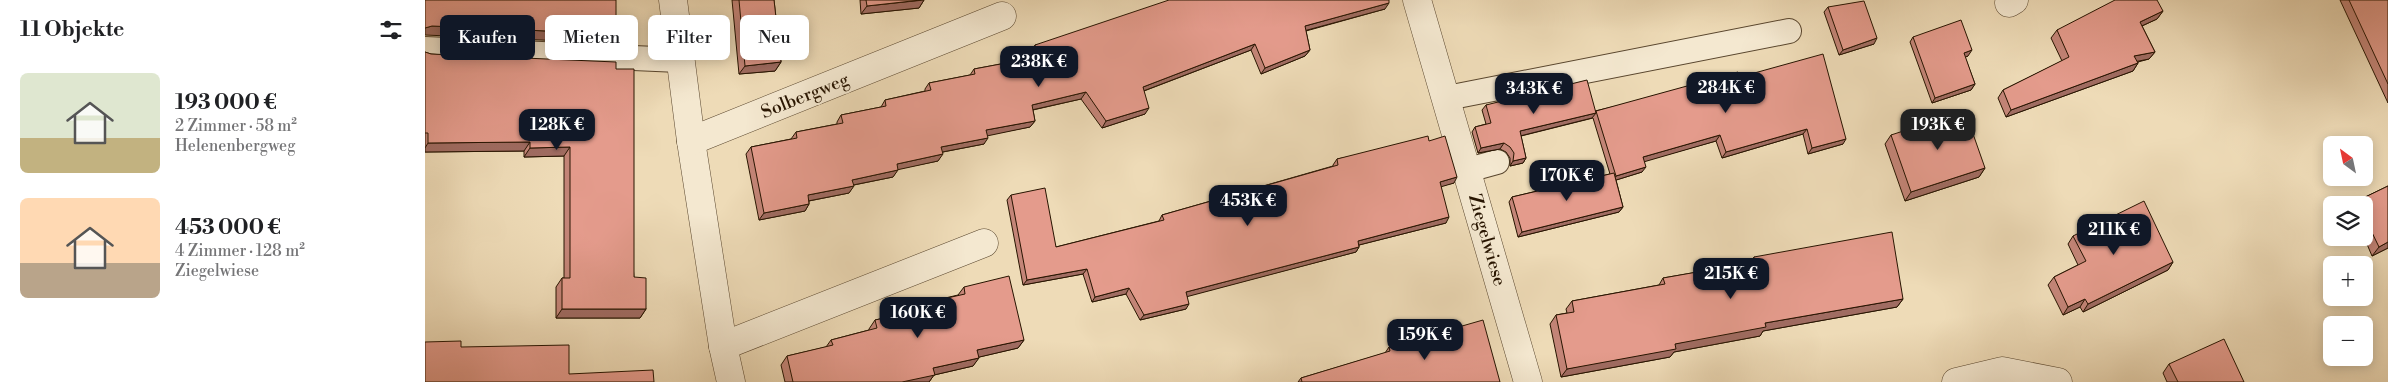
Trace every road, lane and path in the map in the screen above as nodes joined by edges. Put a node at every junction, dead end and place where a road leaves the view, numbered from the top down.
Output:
1 (673, 0) edge
2 (1417, 0) edge
3 (674, 15) edge
4 (1002, 16) dead end
5 (1789, 31) dead end
6 (425, 49) edge
7 (648, 59) edge
8 (679, 60) edge
9 (1447, 98) junction
10 (691, 141) junction
11 (1497, 162) dead end
12 (1468, 170) junction
13 (984, 243) dead end
14 (723, 346) junction
15 (731, 382) edge
16 (1528, 382) edge
17 (1956, 382) edge
18 (2058, 382) edge

1 - 3 street
2 - 9 street, Ziegelwiese
4 - 10 street, Solbergweg
5 - 9 lane
6 - 7 lane
8 - 10 street
9 - 12 street, Ziegelwiese
10 - 14 street
11 - 12 lane
12 - 16 street, Ziegelwiese
13 - 14 street
14 - 15 street
17 - 18 street

